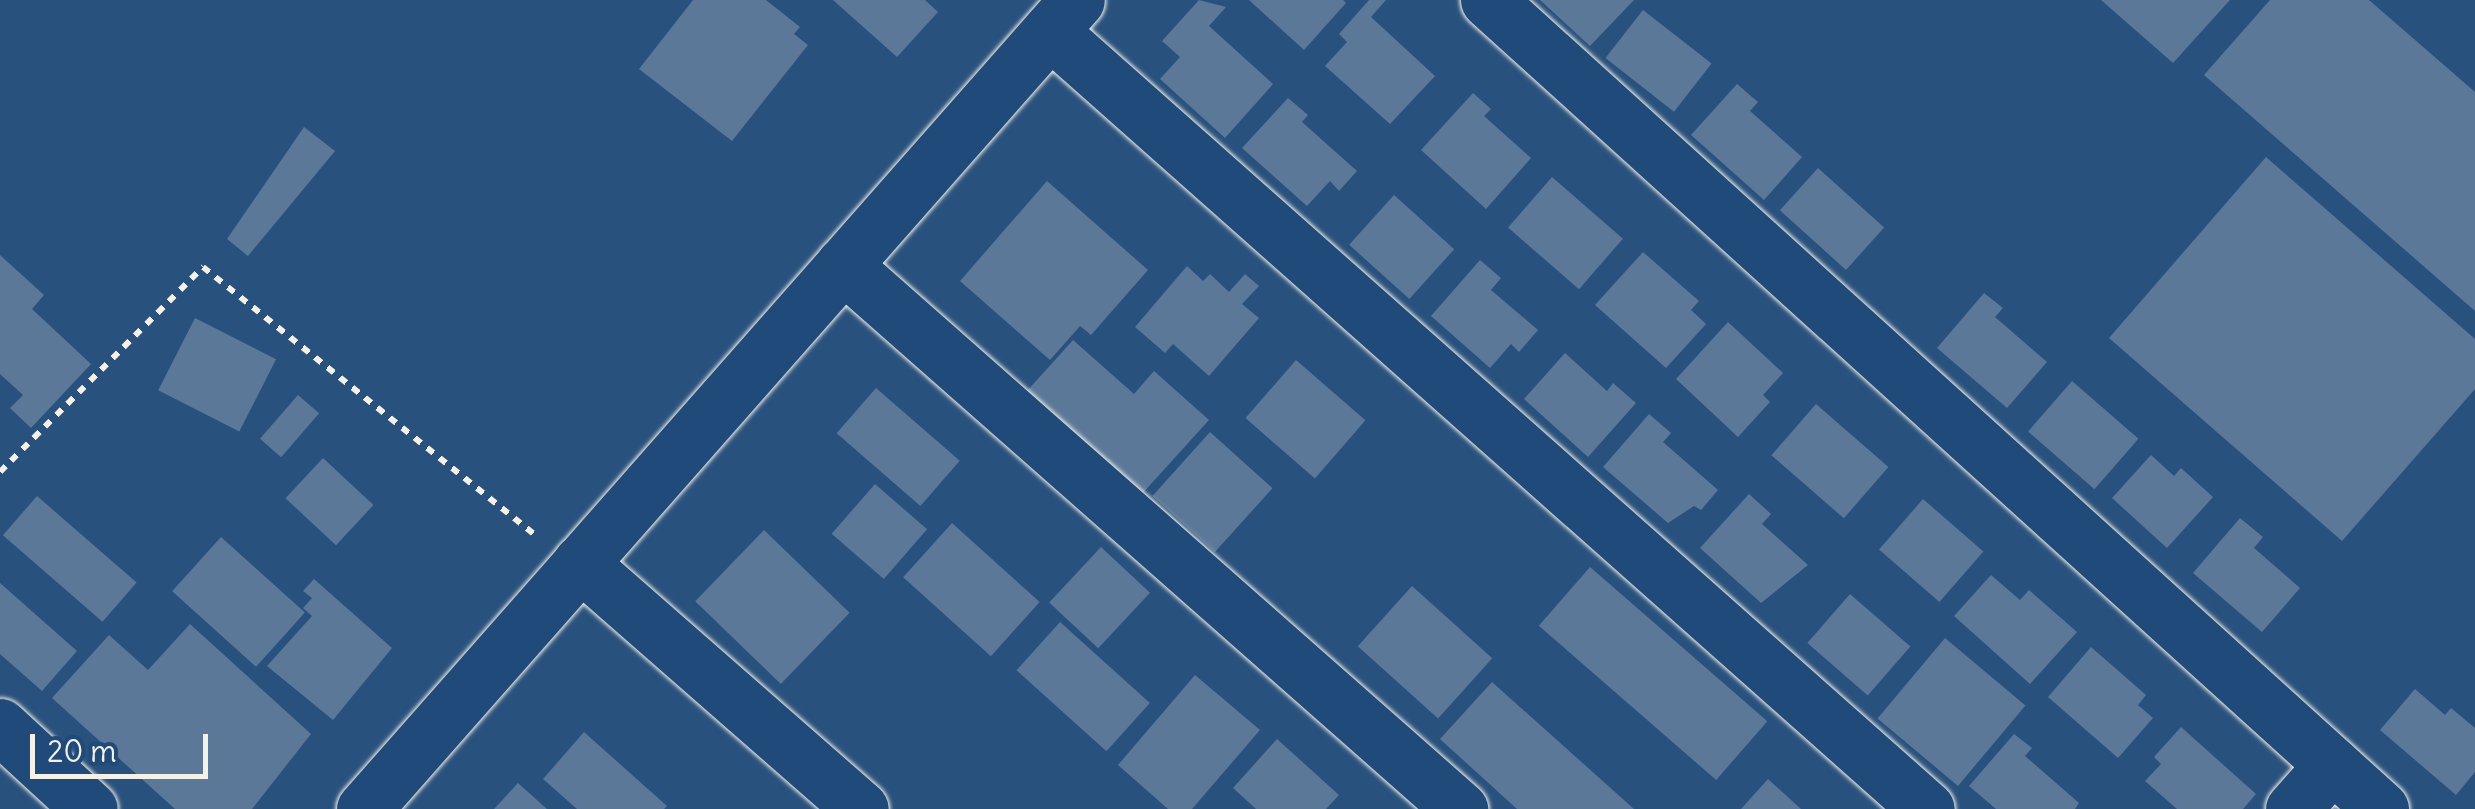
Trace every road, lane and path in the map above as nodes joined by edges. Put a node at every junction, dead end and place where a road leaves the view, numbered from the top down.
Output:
1 (1488, 0) edge
2 (1064, 15) edge
3 (843, 265) junction
4 (0, 472) edge
5 (580, 562) junction
6 (0, 726) edge
7 (2332, 766) junction
8 (1446, 805) edge
9 (90, 809) edge
10 (364, 809) edge
11 (861, 809) edge
12 (1927, 809) edge
13 (2294, 809) edge
14 (2381, 809) edge

1 - 7 street
2 - 3 street
2 - 12 street
3 - 5 street
3 - 8 street
4 - 5 path
5 - 10 street
5 - 11 street
6 - 9 street
7 - 13 street
7 - 14 street

